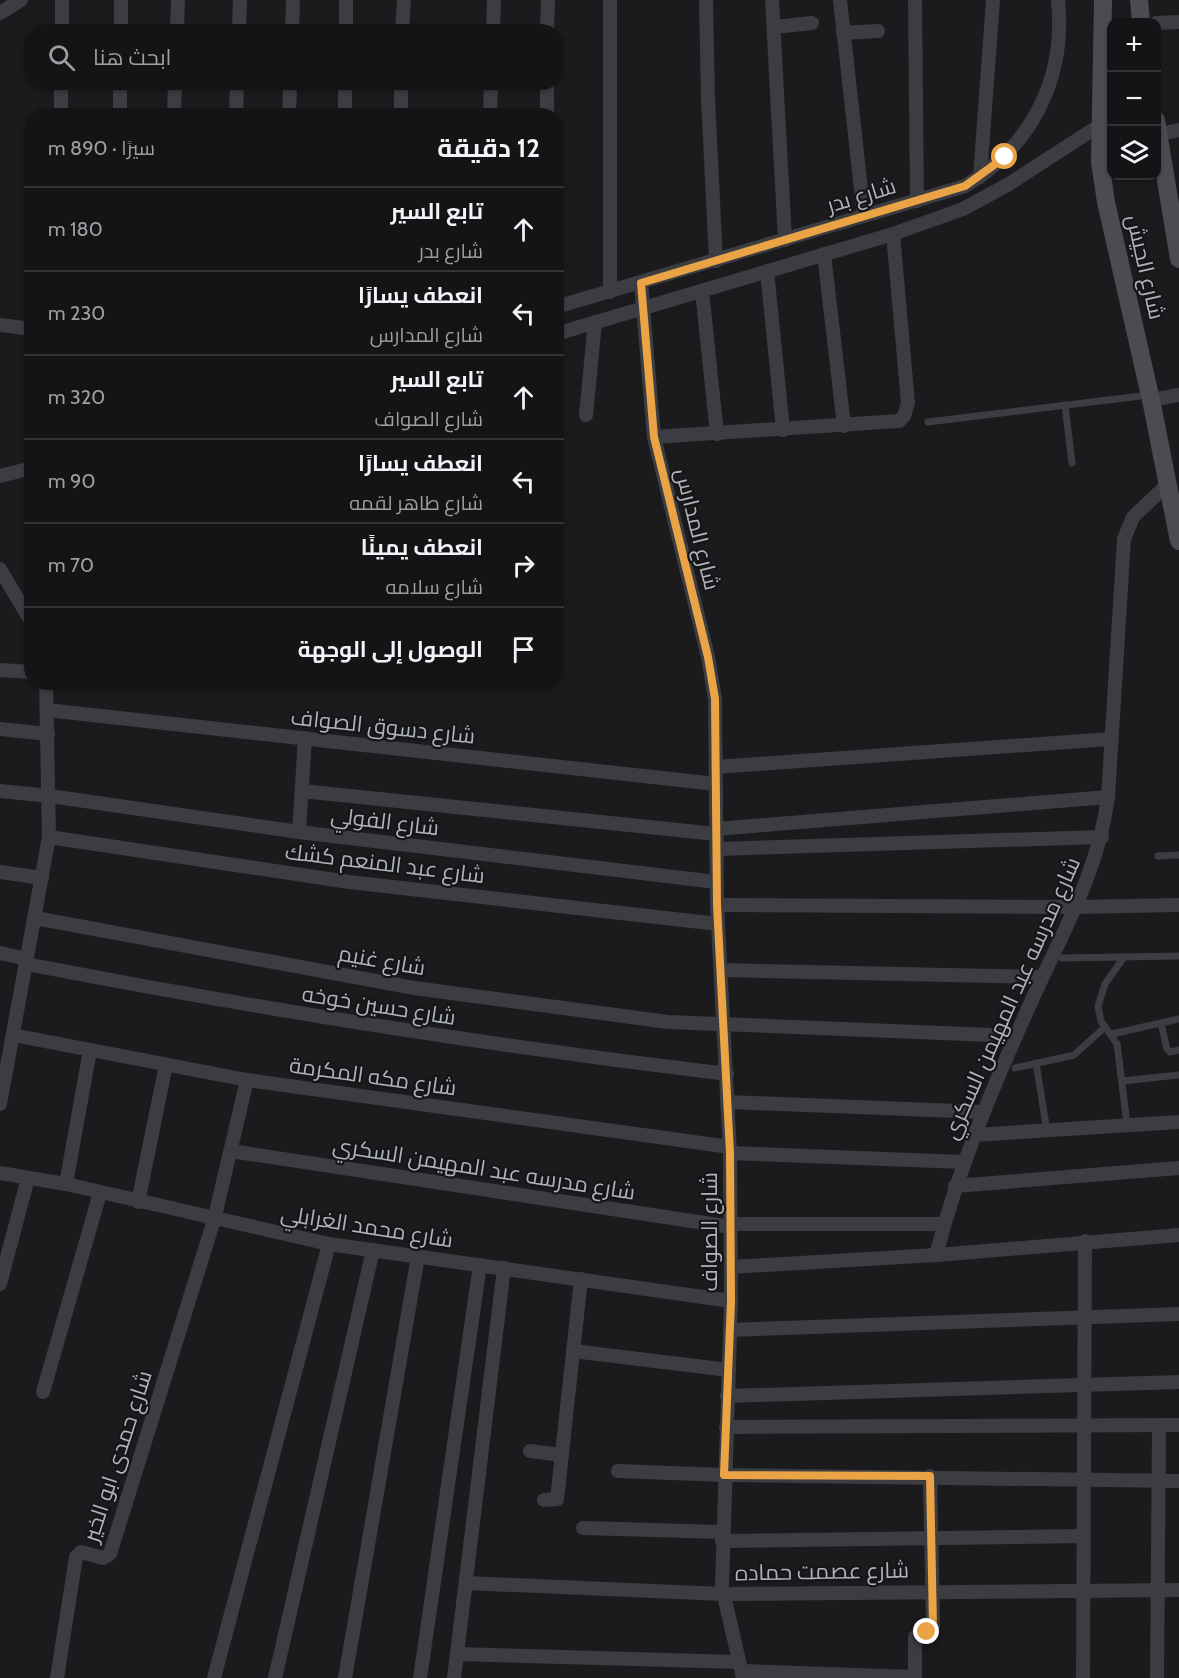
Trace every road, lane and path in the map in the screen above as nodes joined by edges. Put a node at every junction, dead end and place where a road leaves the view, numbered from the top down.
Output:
1 (21, 0) edge
2 (62, 0) edge
3 (122, 0) edge
4 (178, 0) edge
5 (240, 0) edge
6 (293, 0) edge
7 (346, 0) edge
8 (404, 0) edge
9 (494, 0) edge
10 (548, 0) edge
11 (610, 0) edge
12 (706, 0) edge
13 (772, 0) edge
14 (840, 0) edge
15 (915, 0) edge
16 (993, 0) edge
17 (1058, 0) edge
18 (1103, 0) edge
19 (1139, 0) edge
20 (0, 13) edge
21 (1141, 18) edge
22 (1179, 22) edge
23 (812, 23) dead end
24 (1161, 23) edge
25 (62, 24) edge
26 (121, 24) edge
27 (177, 24) edge
28 (239, 24) edge
29 (292, 24) edge
30 (346, 24) edge
31 (402, 24) edge
32 (493, 24) edge
33 (547, 24) edge
34 (774, 27) junction
35 (878, 31) dead end
36 (843, 33) junction
37 (1107, 50) edge
38 (61, 90) edge
39 (120, 90) edge
40 (175, 90) edge
41 (237, 90) edge
42 (290, 90) edge
43 (345, 90) edge
44 (401, 90) edge
45 (491, 90) edge
46 (547, 90) edge
47 (61, 108) edge
48 (120, 108) edge
49 (174, 108) edge
50 (236, 108) edge
51 (289, 108) edge
52 (345, 108) edge
53 (400, 108) edge
54 (490, 108) edge
55 (546, 108) edge
56 (1100, 125) junction
57 (1161, 127) edge
58 (1179, 130) edge
59 (1161, 145) edge
60 (980, 177) junction
61 (917, 201) junction
62 (864, 216) junction
63 (893, 234) junction
64 (786, 240) junction
65 (1178, 248) edge
66 (824, 254) junction
67 (716, 261) junction
68 (767, 271) junction
69 (641, 283) junction
70 (702, 291) junction
71 (610, 292) junction
72 (564, 306) edge
73 (644, 308) junction
74 (595, 322) junction
75 (1, 329) edge
76 (24, 329) edge
77 (564, 332) edge
78 (1179, 395) edge
79 (1150, 397) junction
80 (1065, 405) junction
81 (586, 415) dead end
82 (928, 422) dead end
83 (844, 426) junction
84 (783, 430) junction
85 (717, 434) junction
86 (654, 437) junction
87 (1072, 464) dead end
88 (24, 470) edge
89 (0, 476) edge
90 (1168, 484) junction
91 (1179, 541) edge
92 (0, 569) edge
93 (24, 610) edge
94 (0, 670) edge
95 (24, 672) edge
96 (46, 690) edge
97 (47, 710) junction
98 (0, 729) edge
99 (48, 734) junction
100 (305, 738) junction
101 (1111, 739) junction
102 (716, 767) junction
103 (716, 784) junction
104 (302, 790) junction
105 (0, 791) edge
106 (50, 796) junction
107 (1108, 797) junction
108 (299, 832) junction
109 (716, 832) junction
110 (49, 837) junction
111 (1102, 837) junction
112 (716, 849) junction
113 (1179, 855) edge
114 (1158, 856) dead end
115 (0, 872) edge
116 (42, 878) junction
117 (716, 882) junction
118 (717, 905) junction
119 (1179, 905) edge
120 (1078, 907) junction
121 (34, 918) junction
122 (718, 924) junction
123 (0, 953) edge
124 (1179, 956) edge
125 (1124, 957) junction
126 (1062, 958) dead end
127 (27, 962) junction
128 (721, 970) junction
129 (1042, 977) junction
130 (1179, 1019) edge
131 (1161, 1023) junction
132 (725, 1026) junction
133 (1105, 1027) junction
134 (13, 1035) junction
135 (1112, 1035) junction
136 (1016, 1036) junction
137 (90, 1050) junction
138 (1179, 1053) edge
139 (1036, 1064) junction
140 (166, 1065) junction
141 (1015, 1068) dead end
142 (727, 1074) junction
143 (1179, 1075) edge
144 (247, 1080) junction
145 (1122, 1081) junction
146 (729, 1102) junction
147 (0, 1104) edge
148 (982, 1112) junction
149 (1126, 1116) dead end
150 (1179, 1122) edge
151 (1046, 1125) dead end
152 (973, 1135) junction
153 (730, 1150) junction
154 (231, 1151) junction
155 (963, 1162) junction
156 (1179, 1168) edge
157 (0, 1173) edge
158 (28, 1178) junction
159 (66, 1184) junction
160 (955, 1186) junction
161 (100, 1192) junction
162 (138, 1202) junction
163 (214, 1220) junction
164 (944, 1224) junction
165 (731, 1225) junction
166 (1179, 1235) edge
167 (1085, 1241) junction
168 (329, 1244) junction
169 (373, 1250) junction
170 (936, 1255) junction
171 (418, 1256) junction
172 (480, 1265) junction
173 (731, 1267) junction
174 (504, 1268) junction
175 (581, 1279) junction
176 (0, 1284) edge
177 (731, 1301) junction
178 (1179, 1314) edge
179 (1086, 1317) junction
180 (730, 1330) junction
181 (573, 1351) junction
182 (729, 1370) junction
183 (1179, 1382) edge
184 (1086, 1383) junction
185 (43, 1392) dead end
186 (727, 1396) junction
187 (1179, 1425) edge
188 (726, 1426) junction
189 (1085, 1426) junction
190 (1159, 1426) junction
191 (530, 1451) dead end
192 (562, 1455) junction
193 (618, 1471) dead end
194 (724, 1475) junction
195 (930, 1476) junction
196 (1085, 1480) junction
197 (1159, 1481) junction
198 (1179, 1481) edge
199 (544, 1500) dead end
200 (583, 1528) dead end
201 (722, 1536) junction
202 (1084, 1536) junction
203 (931, 1539) junction
204 (466, 1583) junction
205 (1084, 1590) junction
206 (1160, 1590) junction
207 (1179, 1590) edge
208 (931, 1591) junction
209 (723, 1594) junction
210 (457, 1654) junction
211 (741, 1671) edge
212 (57, 1678) edge
213 (214, 1678) edge
214 (275, 1678) edge
215 (345, 1678) edge
216 (420, 1678) edge
217 (454, 1678) edge
218 (915, 1678) edge
219 (1083, 1678) edge
220 (1157, 1678) edge

1 - 20 street
2 - 25 street
3 - 26 street
4 - 27 street
5 - 28 street
6 - 29 street
7 - 30 street
8 - 31 street
9 - 32 street
10 - 33 street
11 - 71 street
12 - 67 street
13 - 34 street
14 - 36 street
15 - 61 street
16 - 60 street
17 - 60 street, شارع بدر
18 - 37 main road, شارع الجيش
19 - 21 main road
22 - 24 street
23 - 34 street
34 - 64 street
35 - 36 street
36 - 62 street
37 - 56 main road, شارع الجيش
38 - 47 street
39 - 48 street
40 - 49 street
41 - 50 street
42 - 51 street
43 - 52 street
44 - 53 street
45 - 54 street
46 - 55 street
56 - 63 street, شارع بدر
56 - 79 main road, شارع الجيش
57 - 58 street
59 - 65 main road, شارع الجيش
60 - 61 street, شارع بدر
61 - 62 street, شارع بدر
62 - 64 street, شارع بدر
63 - 66 street, شارع بدر
63 - 83 street
64 - 67 street, شارع بدر
66 - 68 street, شارع بدر
66 - 83 street
67 - 69 street, شارع بدر
68 - 70 street, شارع بدر
68 - 84 street
69 - 71 street, شارع بدر
69 - 73 street, شارع المدارس
70 - 73 street, شارع بدر
70 - 85 street
71 - 72 street, شارع بدر
73 - 74 street, شارع بدر
73 - 86 street, شارع المدارس
74 - 77 street, شارع بدر
74 - 81 street
75 - 76 street
78 - 79 street
79 - 80 lane
79 - 90 main road, شارع الجيش
80 - 82 lane
80 - 87 lane
83 - 84 street
84 - 85 street
85 - 86 street
86 - 102 street, شارع المدارس
88 - 89 street
90 - 91 main road, شارع الجيش
90 - 101 street, شارع مدرسه عبد المهيمن السكري
92 - 93 street
94 - 95 street
96 - 97 street
97 - 99 street
97 - 100 street, شارع دسوق الصواف
98 - 99 street
99 - 106 street
100 - 103 street, شارع دسوق الصواف
100 - 104 street
101 - 102 street
101 - 107 street, شارع مدرسه عبد المهيمن السكري
102 - 103 street, شارع المدارس
103 - 109 street, شارع الصواف
104 - 108 street
104 - 109 street
105 - 106 street, شارع الفولي
106 - 108 street, شارع الفولي
106 - 110 street
107 - 109 street
107 - 111 street, شارع مدرسه عبد المهيمن السكري
108 - 117 street, شارع الفولي
109 - 112 street, شارع الصواف
110 - 116 street
110 - 122 street, شارع عبد المنعم كشك
111 - 112 street
111 - 120 street, شارع مدرسه عبد المهيمن السكري
112 - 117 street, شارع الصواف
113 - 114 lane
115 - 116 street
116 - 121 street
117 - 118 street, شارع الصواف
118 - 120 street
118 - 122 street, شارع الصواف
119 - 120 street
120 - 129 street, شارع مدرسه عبد المهيمن السكري
121 - 127 street
121 - 132 street, شارع غنيم
122 - 128 street, شارع الصواف
123 - 127 street, شارع حسين خوخه
124 - 125 lane
125 - 126 lane
125 - 133 lane
127 - 134 street
127 - 142 street, شارع حسين خوخه
128 - 129 street
128 - 132 street, شارع الصواف
129 - 136 street, شارع مدرسه عبد المهيمن السكري
130 - 131 lane
131 - 135 lane
131 - 138 lane
132 - 136 street, شارع غنيم
132 - 142 street, شارع الصواف
133 - 135 lane
133 - 139 lane
134 - 137 street, شارع مكه المكرمة
134 - 147 street
135 - 145 lane
136 - 148 street, شارع مدرسه عبد المهيمن السكري
137 - 140 street, شارع مكه المكرمة
137 - 159 street
139 - 141 lane
139 - 151 lane
140 - 144 street, شارع مكه المكرمة
140 - 162 street
142 - 146 street, شارع الصواف
143 - 145 lane
144 - 153 street, شارع مكه المكرمة
144 - 154 street
145 - 149 lane
146 - 148 street
146 - 153 street, شارع الصواف
148 - 152 street, شارع مدرسه عبد المهيمن السكري
150 - 152 street
152 - 155 street, شارع مدرسه عبد المهيمن السكري
153 - 155 street, شارع مكه المكرمة
153 - 165 street, شارع الصواف
154 - 163 street
154 - 165 street, شارع مدرسه عبد المهيمن السكري
155 - 160 street, شارع مدرسه عبد المهيمن السكري
156 - 160 street
157 - 158 street, شارع محمد الغرابلي
158 - 159 street, شارع محمد الغرابلي
158 - 176 street
159 - 161 street, شارع محمد الغرابلي
160 - 164 street, شارع مدرسه عبد المهيمن السكري
161 - 162 street, شارع محمد الغرابلي
161 - 185 street
162 - 163 street, شارع محمد الغرابلي
163 - 168 street, شارع محمد الغرابلي
163 - 212 street, شارع حمدى ابو الخير
164 - 165 street, شارع مدرسه عبد المهيمن السكري
164 - 170 street, شارع مدرسه عبد المهيمن السكري
165 - 173 street, شارع الصواف
166 - 167 street
167 - 170 street
167 - 179 street
168 - 169 street, شارع محمد الغرابلي
168 - 213 street
169 - 171 street, شارع محمد الغرابلي
169 - 214 street
170 - 173 street
171 - 172 street, شارع محمد الغرابلي
171 - 215 street
172 - 174 street, شارع محمد الغرابلي
172 - 216 street
173 - 177 street, شارع الصواف
174 - 175 street, شارع محمد الغرابلي
174 - 204 street
175 - 177 street, شارع محمد الغرابلي
175 - 181 street
177 - 180 street, شارع الصواف
178 - 179 street
179 - 180 street
179 - 184 street
180 - 182 street, شارع الصواف
181 - 182 street
181 - 192 street
182 - 186 street, شارع الصواف
183 - 184 street
184 - 186 street
184 - 189 street
186 - 188 street, شارع الصواف
187 - 190 street
188 - 189 street
188 - 194 street, شارع الصواف
189 - 190 street
189 - 196 street
190 - 197 street
191 - 192 street
192 - 199 street
193 - 194 street
194 - 195 street
194 - 201 street, شارع الصواف
195 - 196 street
195 - 203 street
196 - 197 street
196 - 202 street
197 - 198 street
197 - 206 street
200 - 201 street
201 - 203 street
201 - 209 street, شارع الصواف
202 - 203 street
202 - 205 street
203 - 208 street
204 - 209 street, شارع عصمت حماده
204 - 210 street
205 - 206 street, شارع عصمت حماده
205 - 208 street, شارع عصمت حماده
205 - 219 street
206 - 207 street, شارع عصمت حماده
206 - 220 street
208 - 209 street, شارع عصمت حماده
208 - 218 street
209 - 211 street, شارع الصواف
210 - 211 street
210 - 217 street
211 - 218 street

